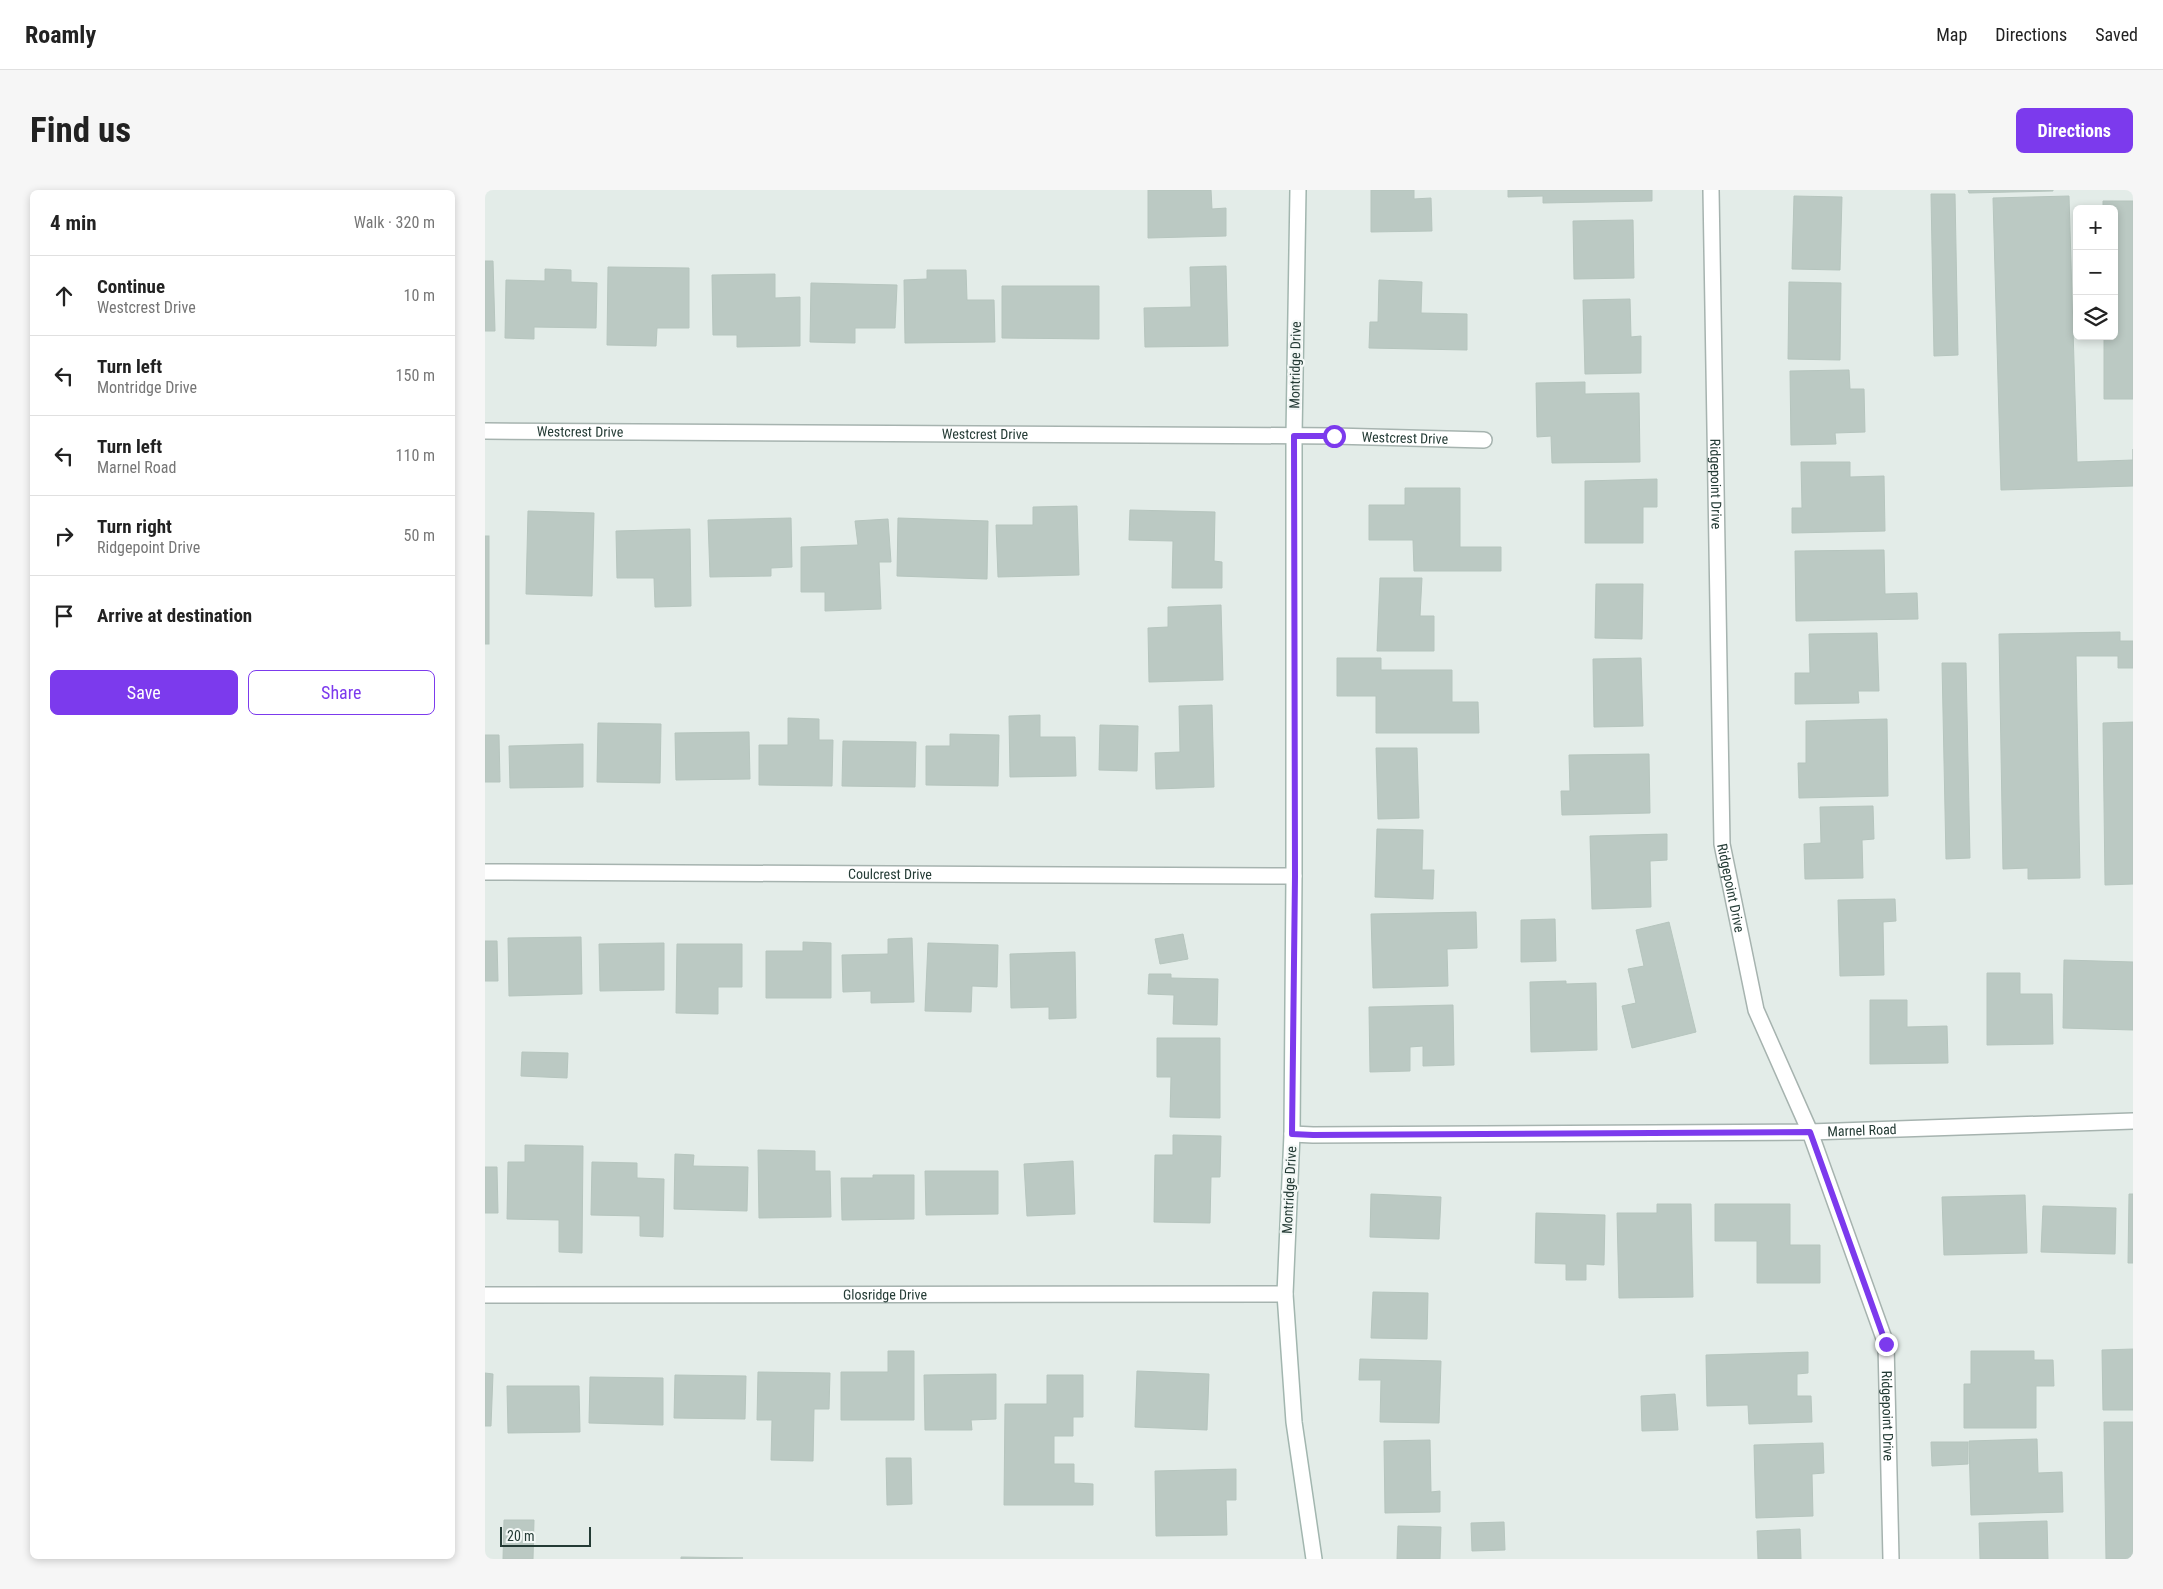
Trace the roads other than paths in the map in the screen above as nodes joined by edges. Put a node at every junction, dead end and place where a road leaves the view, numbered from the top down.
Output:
1 (1298, 190) edge
2 (1711, 190) edge
3 (485, 431) edge
4 (1294, 436) junction
5 (1485, 440) dead end
6 (485, 872) edge
7 (1295, 876) junction
8 (2133, 1121) edge
9 (1810, 1132) junction
10 (1292, 1134) junction
11 (1285, 1294) junction
12 (485, 1295) edge
13 (1314, 1559) edge
14 (1891, 1559) edge

1 - 4 street, Montridge Drive
2 - 9 street, Ridgepoint Drive
3 - 4 street, Westcrest Drive
4 - 5 street, Westcrest Drive
4 - 7 street, Montridge Drive
6 - 7 street, Coulcrest Drive
7 - 10 street, Montridge Drive
8 - 9 street, Marnel Road
9 - 10 street, Marnel Road
9 - 14 street, Ridgepoint Drive
10 - 11 street, Montridge Drive
11 - 12 street, Glosridge Drive
11 - 13 street, Montridge Drive

